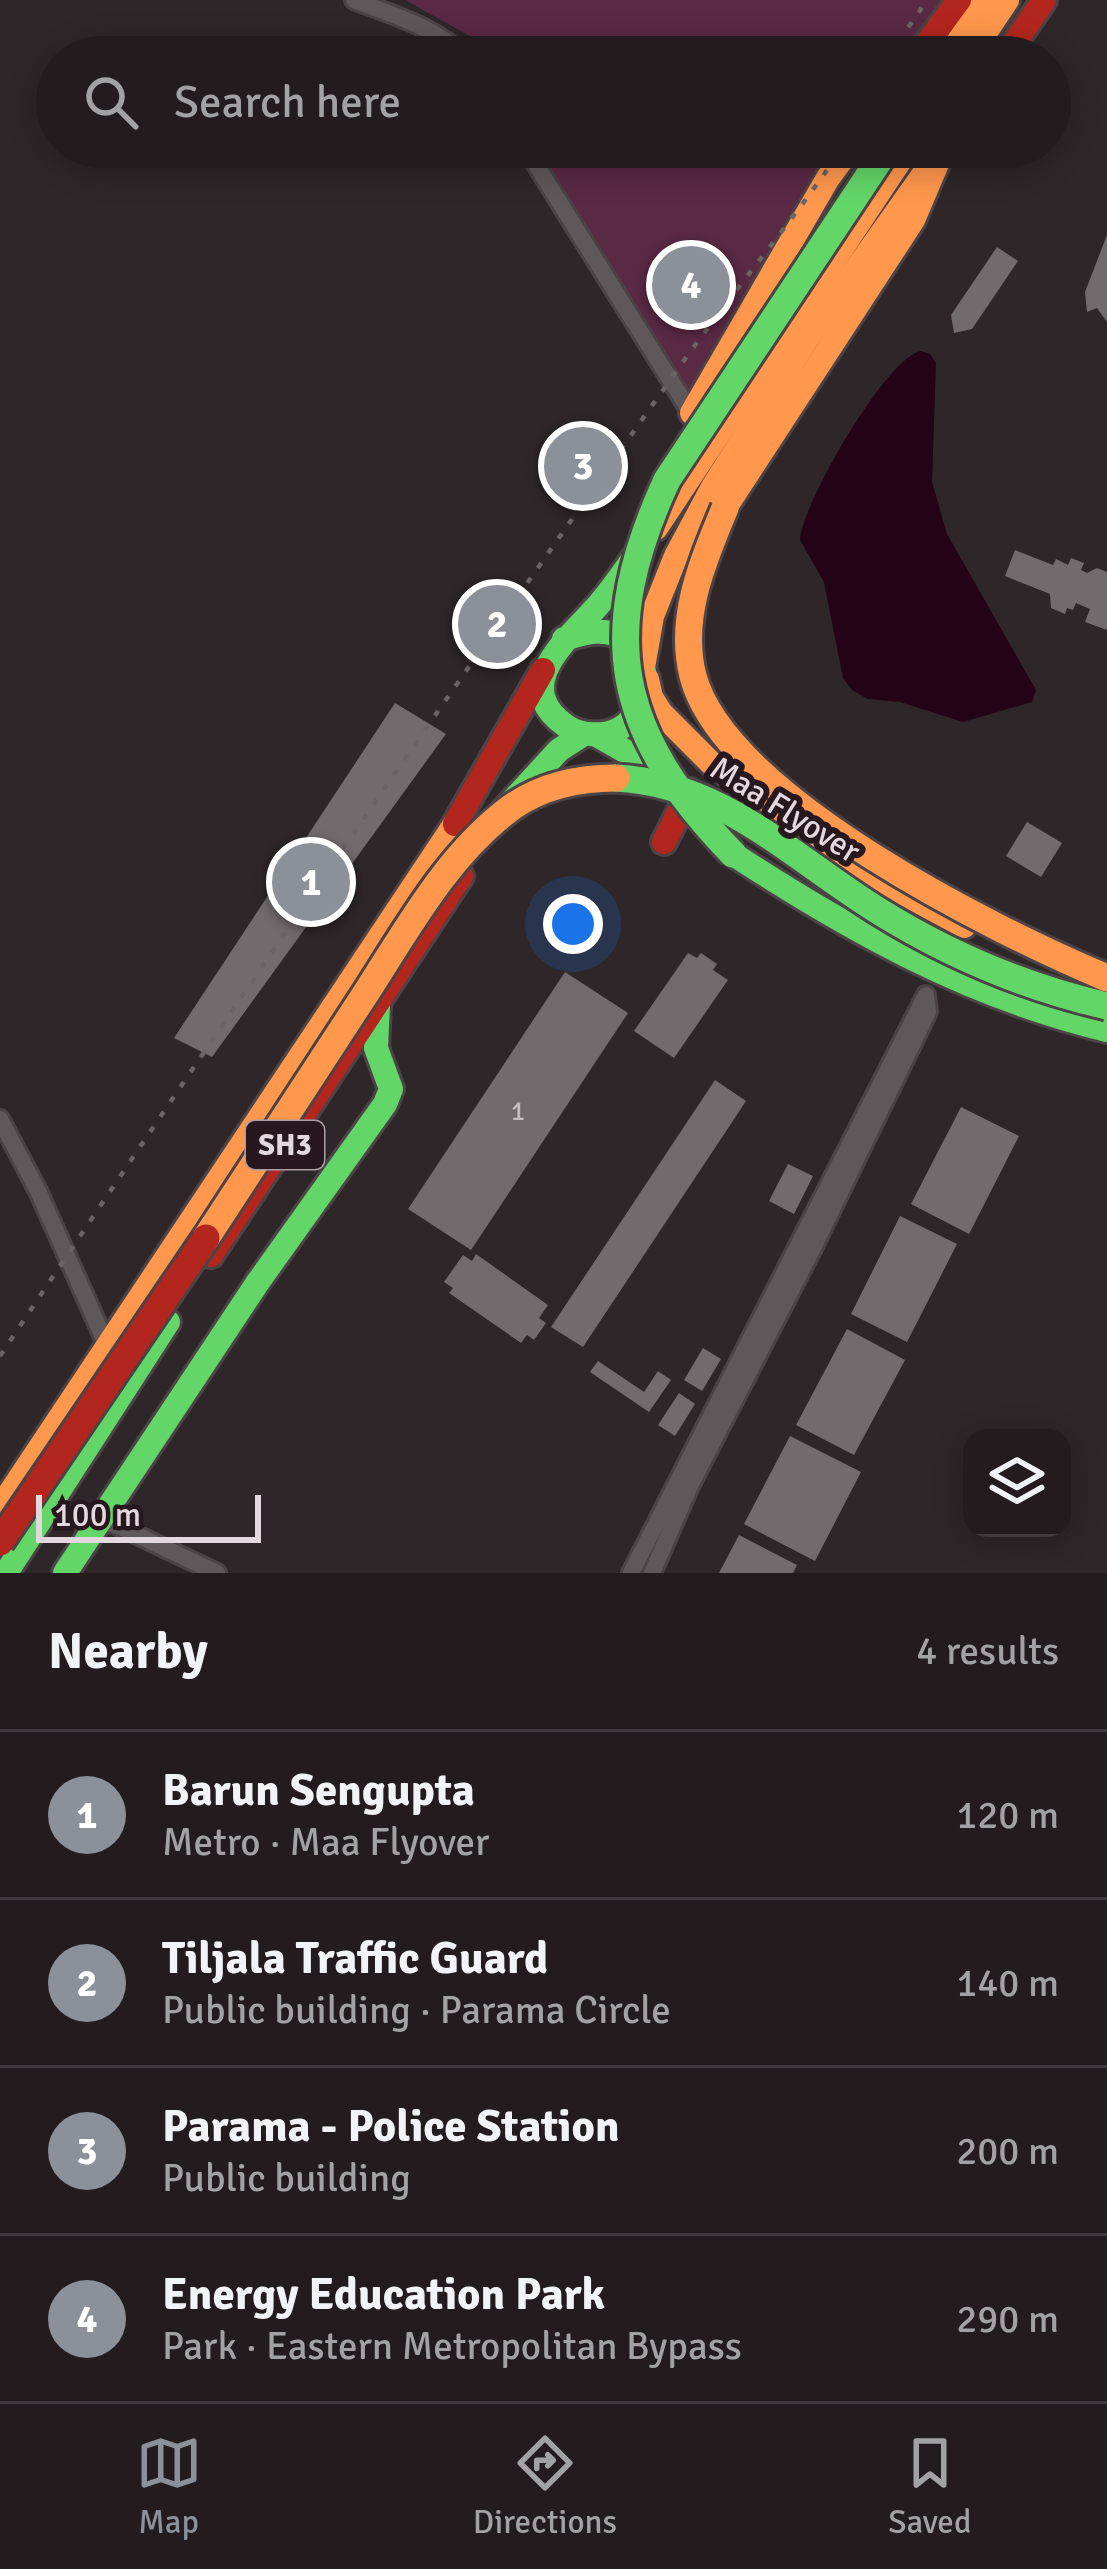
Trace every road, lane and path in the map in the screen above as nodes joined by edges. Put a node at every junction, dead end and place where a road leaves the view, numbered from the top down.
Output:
1 (354, 0) edge
2 (958, 0) edge
3 (986, 0) edge
4 (1007, 0) edge
5 (1044, 0) edge
6 (439, 36) edge
7 (932, 36) edge
8 (962, 36) edge
9 (983, 36) edge
10 (1019, 36) edge
11 (538, 168) edge
12 (835, 168) edge
13 (874, 168) edge
14 (895, 168) edge
15 (929, 168) edge
16 (935, 168) edge
17 (692, 413) junction
18 (710, 446) junction
19 (564, 639) junction
20 (543, 670) junction
21 (645, 671) junction
22 (591, 735) junction
23 (690, 791) junction
24 (664, 842) dead end
25 (1107, 975) edge
26 (1107, 987) edge
27 (378, 1005) junction
28 (1107, 1010) edge
29 (1107, 1030) edge
30 (0, 1119) edge
31 (109, 1350) junction
32 (0, 1508) edge
33 (50, 1508) junction
34 (0, 1522) edge
35 (100, 1523) junction
36 (0, 1542) edge
37 (6, 1573) edge
38 (65, 1573) edge
39 (193, 1573) edge
40 (217, 1573) edge
41 (631, 1573) edge
42 (652, 1573) edge

1 - 6 street
2 - 7 main road
3 - 8 main road
4 - 9 main road
5 - 10 main road
11 - 17 street
12 - 17 main road
13 - 29 main road, bridge
14 - 18 main road, SH3
15 - 21 main road, SH3
16 - 25 main road, bridge
17 - 18 street
18 - 19 main road, SH3
19 - 20 main road, SH3
19 - 21 main road
20 - 22 main road
20 - 31 main road, SH3
21 - 22 main road, SH3
21 - 25 main road
22 - 23 main road
22 - 27 main road, SH3
23 - 24 main road
23 - 28 main road
26 - 34 main road, Maa Flyover, bridge
27 - 33 main road, SH3
27 - 35 main road
28 - 36 main road, Maa Flyover, bridge
30 - 31 street
31 - 32 main road, SH3
33 - 35 street
33 - 37 main road, SH3
35 - 38 main road
35 - 39 street
35 - 40 street
41 - 42 street

